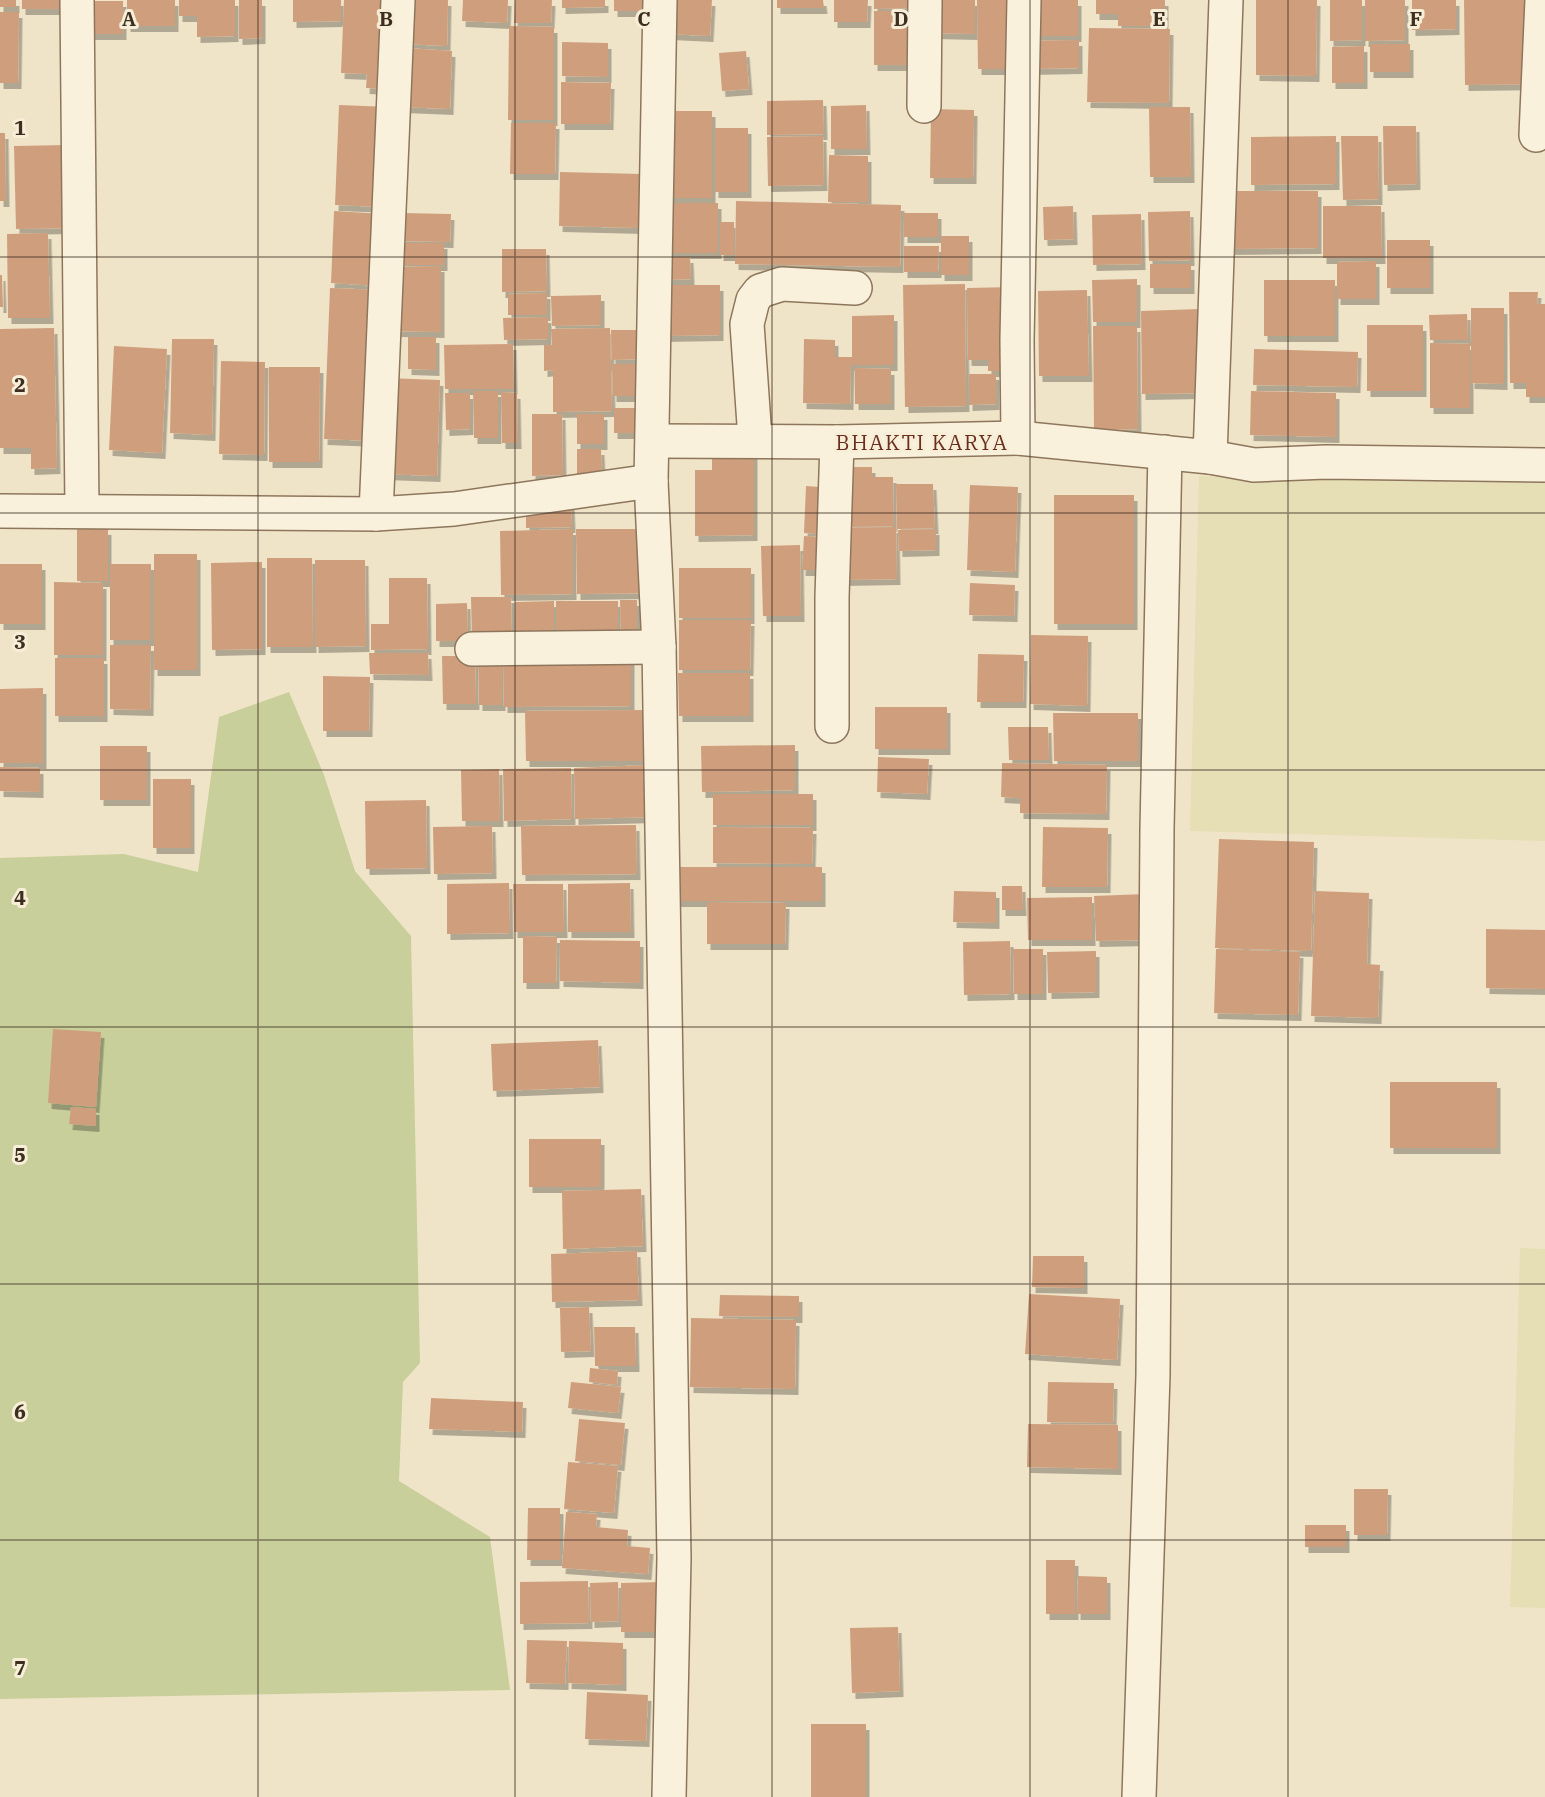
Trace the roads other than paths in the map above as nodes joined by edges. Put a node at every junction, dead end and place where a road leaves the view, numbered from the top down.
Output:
1 (76, 0) edge
2 (398, 0) edge
3 (660, 0) edge
4 (925, 0) edge
5 (1024, 0) edge
6 (1226, 0) edge
7 (1542, 0) edge
8 (924, 106) dead end
9 (1536, 135) dead end
10 (855, 288) dead end
11 (1018, 438) junction
12 (755, 440) junction
13 (653, 441) junction
14 (837, 442) junction
15 (1164, 452) junction
16 (1210, 457) junction
17 (1545, 465) edge
18 (651, 481) junction
19 (0, 511) edge
20 (82, 511) junction
21 (376, 514) junction
22 (659, 647) junction
23 (472, 649) dead end
24 (832, 726) dead end
25 (669, 1797) edge
26 (1140, 1797) edge

1 - 20 street
2 - 21 street
3 - 13 street
4 - 8 street
5 - 11 street
6 - 16 street
7 - 9 street
10 - 12 street
11 - 14 street
11 - 15 street
12 - 13 street
12 - 14 street
13 - 18 street
14 - 24 street
15 - 16 street
15 - 26 street
16 - 17 street
18 - 21 street
18 - 22 street
19 - 20 street
20 - 21 street
22 - 23 street
22 - 25 street

